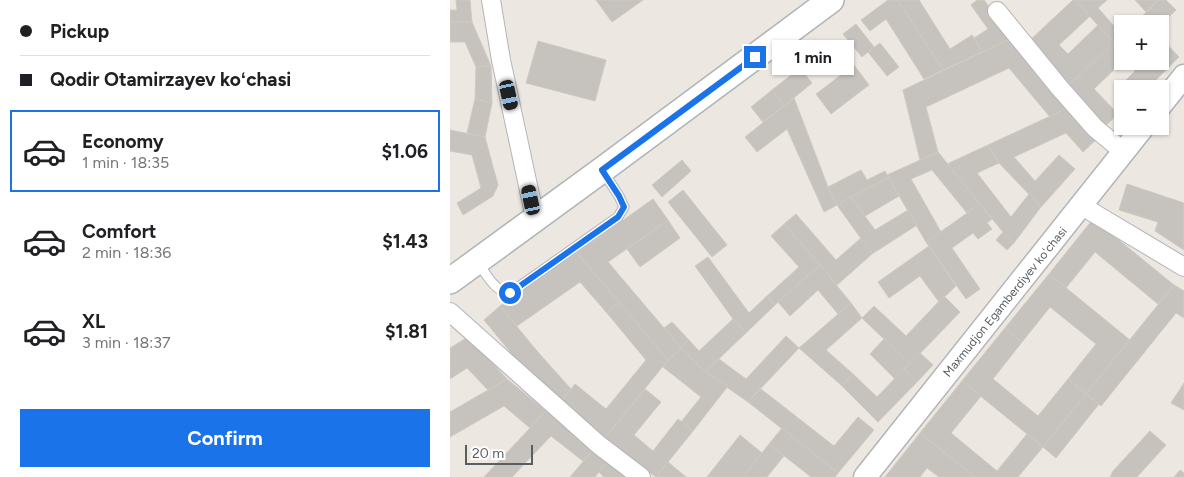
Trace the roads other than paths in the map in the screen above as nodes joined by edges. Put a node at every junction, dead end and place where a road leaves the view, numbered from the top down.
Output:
1 (491, 0) edge
2 (831, 0) edge
3 (997, 11) dead end
4 (1184, 76) edge
5 (1169, 95) edge
6 (1137, 135) edge
7 (1124, 152) junction
8 (602, 170) junction
9 (1082, 206) junction
10 (534, 218) junction
11 (476, 261) junction
12 (1184, 266) edge
13 (450, 281) edge
14 (450, 312) edge
15 (641, 477) edge
16 (865, 477) edge

1 - 10 street
2 - 8 main road
3 - 7 street
4 - 5 street
6 - 7 street, Maxmudjon Egamberdiyev koʻchasi
7 - 9 street, Maxmudjon Egamberdiyev koʻchasi
8 - 10 main road
8 - 11 lane
9 - 12 street
9 - 16 street, Maxmudjon Egamberdiyev koʻchasi
10 - 11 main road
11 - 13 main road
14 - 15 street

